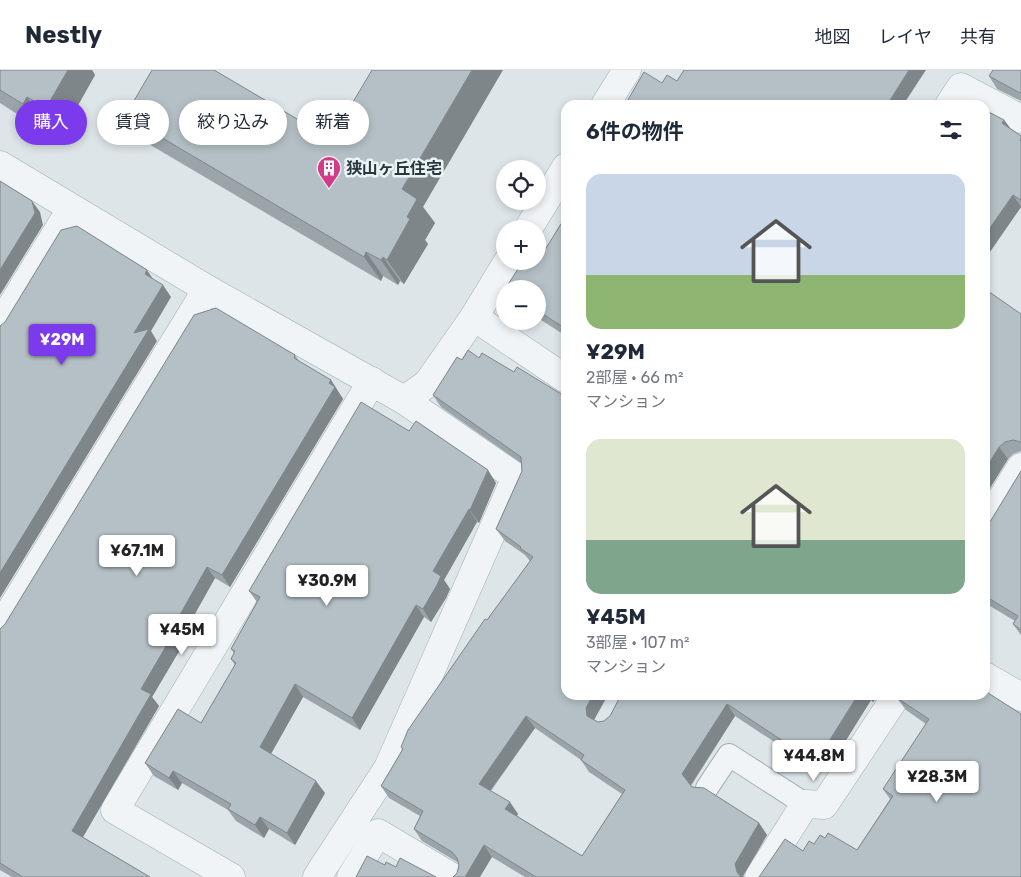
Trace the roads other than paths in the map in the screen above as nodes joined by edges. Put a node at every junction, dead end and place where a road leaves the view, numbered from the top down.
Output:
1 (627, 70) edge
2 (608, 100) edge
3 (952, 100) edge
4 (985, 100) edge
5 (990, 102) edge
6 (1021, 119) edge
7 (0, 165) edge
8 (561, 175) edge
9 (71, 208) junction
10 (534, 220) edge
11 (503, 270) edge
12 (207, 289) junction
13 (474, 317) junction
14 (0, 325) edge
15 (561, 376) edge
16 (372, 381) junction
17 (404, 400) junction
18 (1021, 467) edge
19 (990, 518) edge
20 (0, 628) edge
21 (990, 679) edge
22 (1021, 696) edge
23 (895, 700) edge
24 (707, 788) edge
25 (805, 804) junction
26 (231, 877) edge
27 (317, 877) edge
28 (351, 877) edge
29 (452, 877) edge
30 (759, 877) edge

1 - 2 street
3 - 4 street
5 - 6 street
7 - 9 street
8 - 10 street
9 - 12 street
9 - 14 street
11 - 13 street
12 - 16 street
12 - 20 street
13 - 15 street
13 - 17 street
16 - 17 street
16 - 26 street
17 - 27 street
18 - 19 street
21 - 22 street
23 - 25 street
24 - 25 lane
25 - 30 street
28 - 29 street

